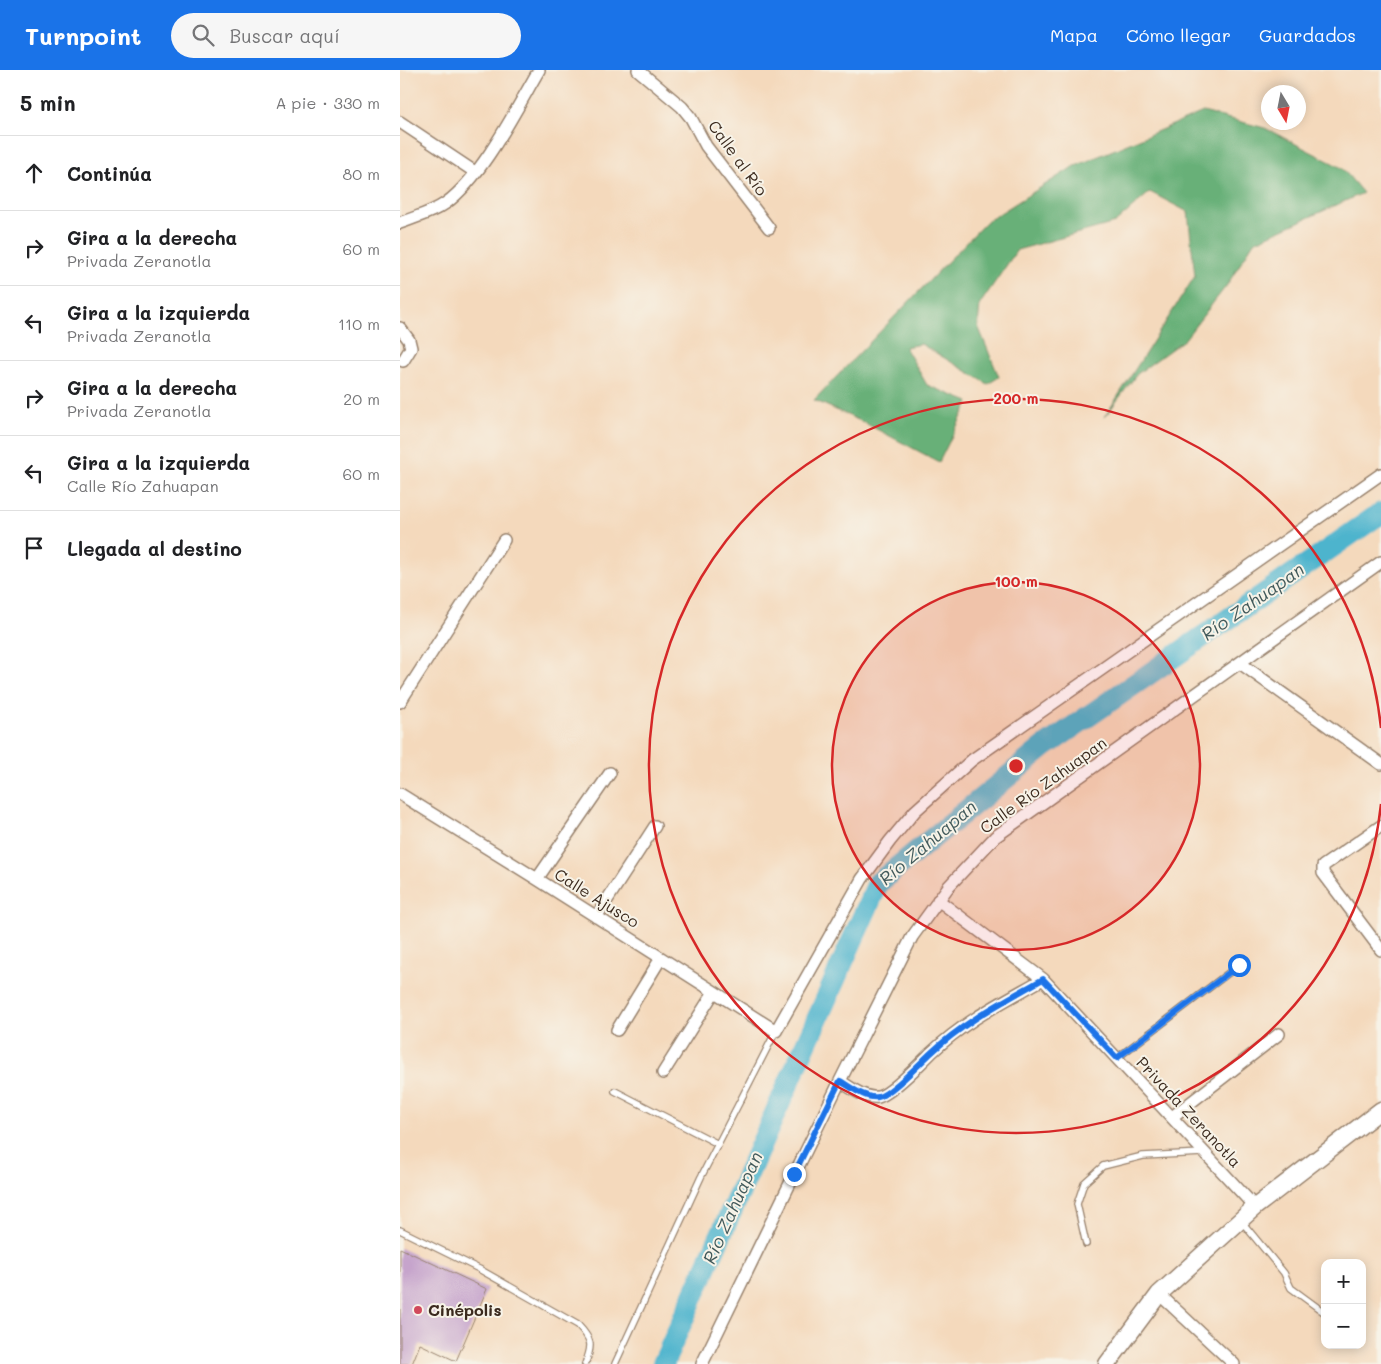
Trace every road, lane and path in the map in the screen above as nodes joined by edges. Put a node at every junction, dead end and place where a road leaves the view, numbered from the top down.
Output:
1 (539, 70) edge
2 (638, 70) edge
3 (400, 122) edge
4 (475, 172) junction
5 (400, 223) edge
6 (769, 228) dead end
7 (400, 328) edge
8 (404, 361) dead end
9 (1381, 474) edge
10 (504, 540) dead end
11 (1381, 562) edge
12 (1240, 663) junction
13 (400, 702) edge
14 (1381, 764) edge
15 (610, 773) dead end
16 (400, 794) edge
17 (654, 826) dead end
18 (1381, 826) edge
19 (537, 880) junction
20 (938, 900) junction
21 (596, 917) junction
22 (1381, 950) edge
23 (661, 958) junction
24 (1239, 965) dead end
25 (1043, 979) junction
26 (714, 992) junction
27 (617, 1030) dead end
28 (776, 1031) junction
29 (1279, 1034) dead end
30 (1117, 1058) junction
31 (663, 1073) dead end
32 (840, 1081) junction
33 (614, 1091) dead end
34 (1381, 1110) edge
35 (1172, 1117) junction
36 (718, 1144) junction
37 (1205, 1153) junction
38 (1255, 1207) junction
39 (1241, 1220) junction
40 (400, 1230) edge
41 (1086, 1244) dead end
42 (1159, 1294) junction
43 (1321, 1310) edge
44 (585, 1364) edge
45 (615, 1364) edge
46 (702, 1364) edge
47 (1107, 1364) edge
48 (1234, 1364) edge

1 - 4 street
2 - 6 street, Calle al Río
3 - 4 street
4 - 5 street
7 - 8 street
9 - 28 street
10 - 13 street
11 - 12 street, Calle Río Zahuapan
12 - 14 street
12 - 20 street, Calle Río Zahuapan
15 - 19 street
16 - 19 street, Calle Ajusco
17 - 21 street
18 - 22 street
19 - 21 street, Calle Ajusco
20 - 25 street, Privada Zeranotla
20 - 32 street, Calle Río Zahuapan
21 - 23 street, Calle Ajusco
23 - 26 street, Calle Ajusco
23 - 27 street
24 - 30 lane
25 - 30 street, Privada Zeranotla
25 - 32 street
26 - 28 street, Calle Ajusco
26 - 31 street
28 - 36 lane
29 - 35 street
30 - 35 street, Privada Zeranotla
32 - 46 street, Calle Río Zahuapan
33 - 36 lane
34 - 38 main road
35 - 37 street, Privada Zeranotla
36 - 45 lane
37 - 38 street, Privada Zeranotla
37 - 41 lane
38 - 39 main road
39 - 42 main road
39 - 43 lane
40 - 44 lane
42 - 47 main road
42 - 48 street

